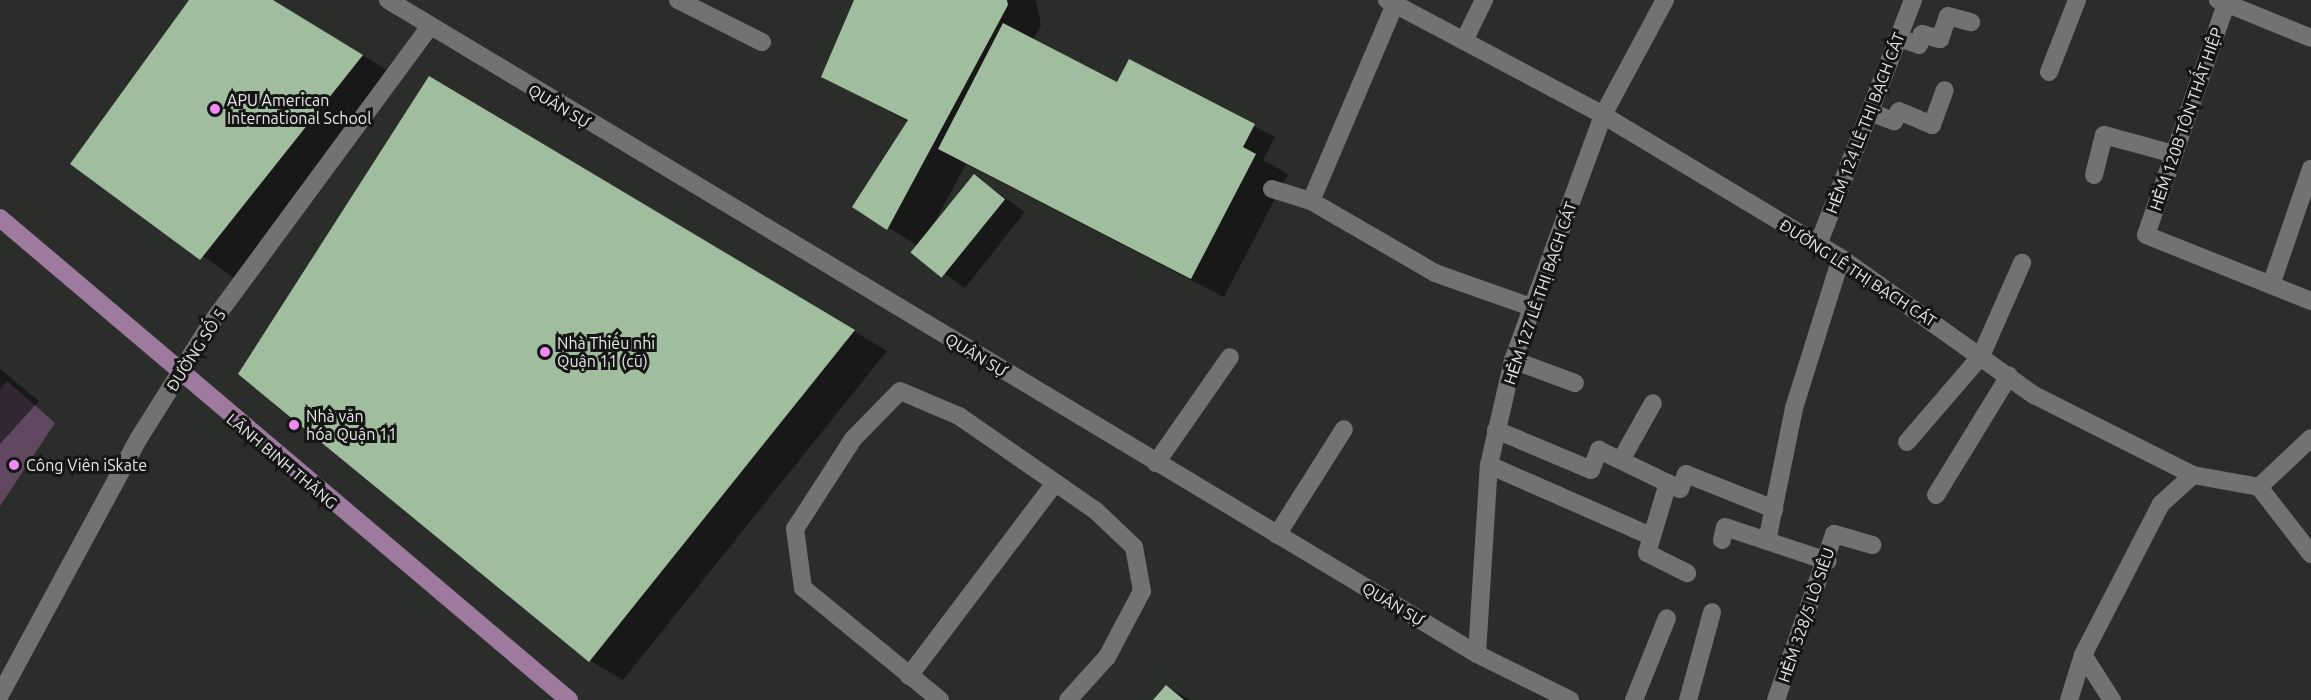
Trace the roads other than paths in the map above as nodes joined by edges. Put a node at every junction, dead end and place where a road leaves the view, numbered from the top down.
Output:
1 (388, 0) edge
2 (678, 0) edge
3 (1484, 0) edge
4 (1665, 0) edge
5 (1913, 0) edge
6 (2077, 0) edge
7 (1391, 2) edge
8 (2222, 2) edge
9 (1971, 22) dead end
10 (429, 28) junction
11 (1898, 38) junction
12 (2311, 38) edge
13 (1464, 41) junction
14 (762, 42) dead end
15 (2049, 72) dead end
16 (1945, 90) dead end
17 (1870, 112) junction
18 (1603, 115) junction
19 (2174, 154) junction
20 (2311, 169) edge
21 (2094, 175) dead end
22 (1272, 189) dead end
23 (1311, 201) junction
24 (0, 218) edge
25 (1818, 245) junction
26 (1841, 258) junction
27 (2022, 263) dead end
28 (2271, 285) junction
29 (2311, 301) edge
30 (1534, 308) junction
31 (1981, 356) junction
32 (1230, 357) dead end
33 (1513, 360) junction
34 (182, 372) junction
35 (2009, 376) junction
36 (1575, 383) dead end
37 (1653, 403) dead end
38 (1344, 429) dead end
39 (1496, 430) junction
40 (2311, 438) edge
41 (1907, 442) dead end
42 (1621, 460) junction
43 (1156, 463) junction
44 (1489, 465) junction
45 (2193, 475) junction
46 (1055, 483) junction
47 (1668, 483) junction
48 (2259, 487) junction
49 (1936, 495) dead end
50 (1774, 509) junction
51 (1277, 535) junction
52 (1651, 536) junction
53 (1722, 540) dead end
54 (1767, 541) junction
55 (1872, 545) dead end
56 (2311, 554) edge
57 (1827, 561) junction
58 (1687, 573) dead end
59 (1712, 612) dead end
60 (1667, 618) dead end
61 (1477, 654) junction
62 (2083, 655) junction
63 (909, 676) junction
64 (0, 696) edge
65 (569, 700) edge
66 (940, 700) edge
67 (1068, 700) edge
68 (1570, 700) edge
69 (1634, 700) edge
70 (1688, 700) edge
71 (1776, 700) edge
72 (2069, 700) edge
73 (2112, 700) edge

1 - 10 street, QUÂN SỰ
2 - 14 street
3 - 13 street
4 - 18 street, HẺM 127 LÊ THỊ BẠCH CÁT
5 - 11 street, HẺM 124 LÊ THỊ BẠCH CÁT
6 - 15 street
7 - 13 street, ĐƯỜNG LÊ THỊ BẠCH CÁT
7 - 23 street
8 - 12 street
8 - 19 street, HẺM 120B TÔN THẤT HIỆP
9 - 11 street
10 - 34 street, ĐƯỜNG SỐ 5
10 - 43 street, QUÂN SỰ
11 - 17 street, HẺM 124 LÊ THỊ BẠCH CÁT
13 - 18 street, ĐƯỜNG LÊ THỊ BẠCH CÁT
16 - 17 street
17 - 25 street, HẺM 124 LÊ THỊ BẠCH CÁT
18 - 25 street, ĐƯỜNG LÊ THỊ BẠCH CÁT
18 - 30 street, HẺM 127 LÊ THỊ BẠCH CÁT
19 - 21 street
19 - 28 street, HẺM 120B TÔN THẤT HIỆP
20 - 28 street
22 - 23 street
23 - 30 street
24 - 34 main road, LÃNH BINH THĂNG
25 - 26 street, ĐƯỜNG LÊ THỊ BẠCH CÁT
26 - 31 street, ĐƯỜNG LÊ THỊ BẠCH CÁT
26 - 50 street
27 - 31 street
28 - 29 street
30 - 33 street, HẺM 127 LÊ THỊ BẠCH CÁT
31 - 35 street, ĐƯỜNG LÊ THỊ BẠCH CÁT
31 - 41 street
32 - 43 street
33 - 36 street
33 - 39 street, HẺM 127 LÊ THỊ BẠCH CÁT
34 - 64 street, ĐƯỜNG SỐ 5
34 - 65 main road, LÃNH BINH THĂNG
35 - 45 street, ĐƯỜNG LÊ THỊ BẠCH CÁT
35 - 49 street
37 - 42 street
38 - 51 street
39 - 42 street
39 - 44 street, HẺM 127 LÊ THỊ BẠCH CÁT
40 - 48 street
42 - 47 street
43 - 51 street, QUÂN SỰ
44 - 52 street
44 - 61 street, HẺM 127 LÊ THỊ BẠCH CÁT
45 - 48 street, ĐƯỜNG LÊ THỊ BẠCH CÁT
45 - 62 street
46 - 63 street
46 - 63 street
46 - 67 street
47 - 50 street
47 - 52 street
48 - 56 street
50 - 54 street
51 - 61 street, QUÂN SỰ
52 - 58 street
53 - 54 street
54 - 57 street
55 - 57 street, HẺM 328/5 LÒ SIÊU
57 - 71 street, HẺM 328/5 LÒ SIÊU
59 - 70 street
60 - 69 street
61 - 68 street, QUÂN SỰ
62 - 72 street
62 - 73 street
63 - 66 street

